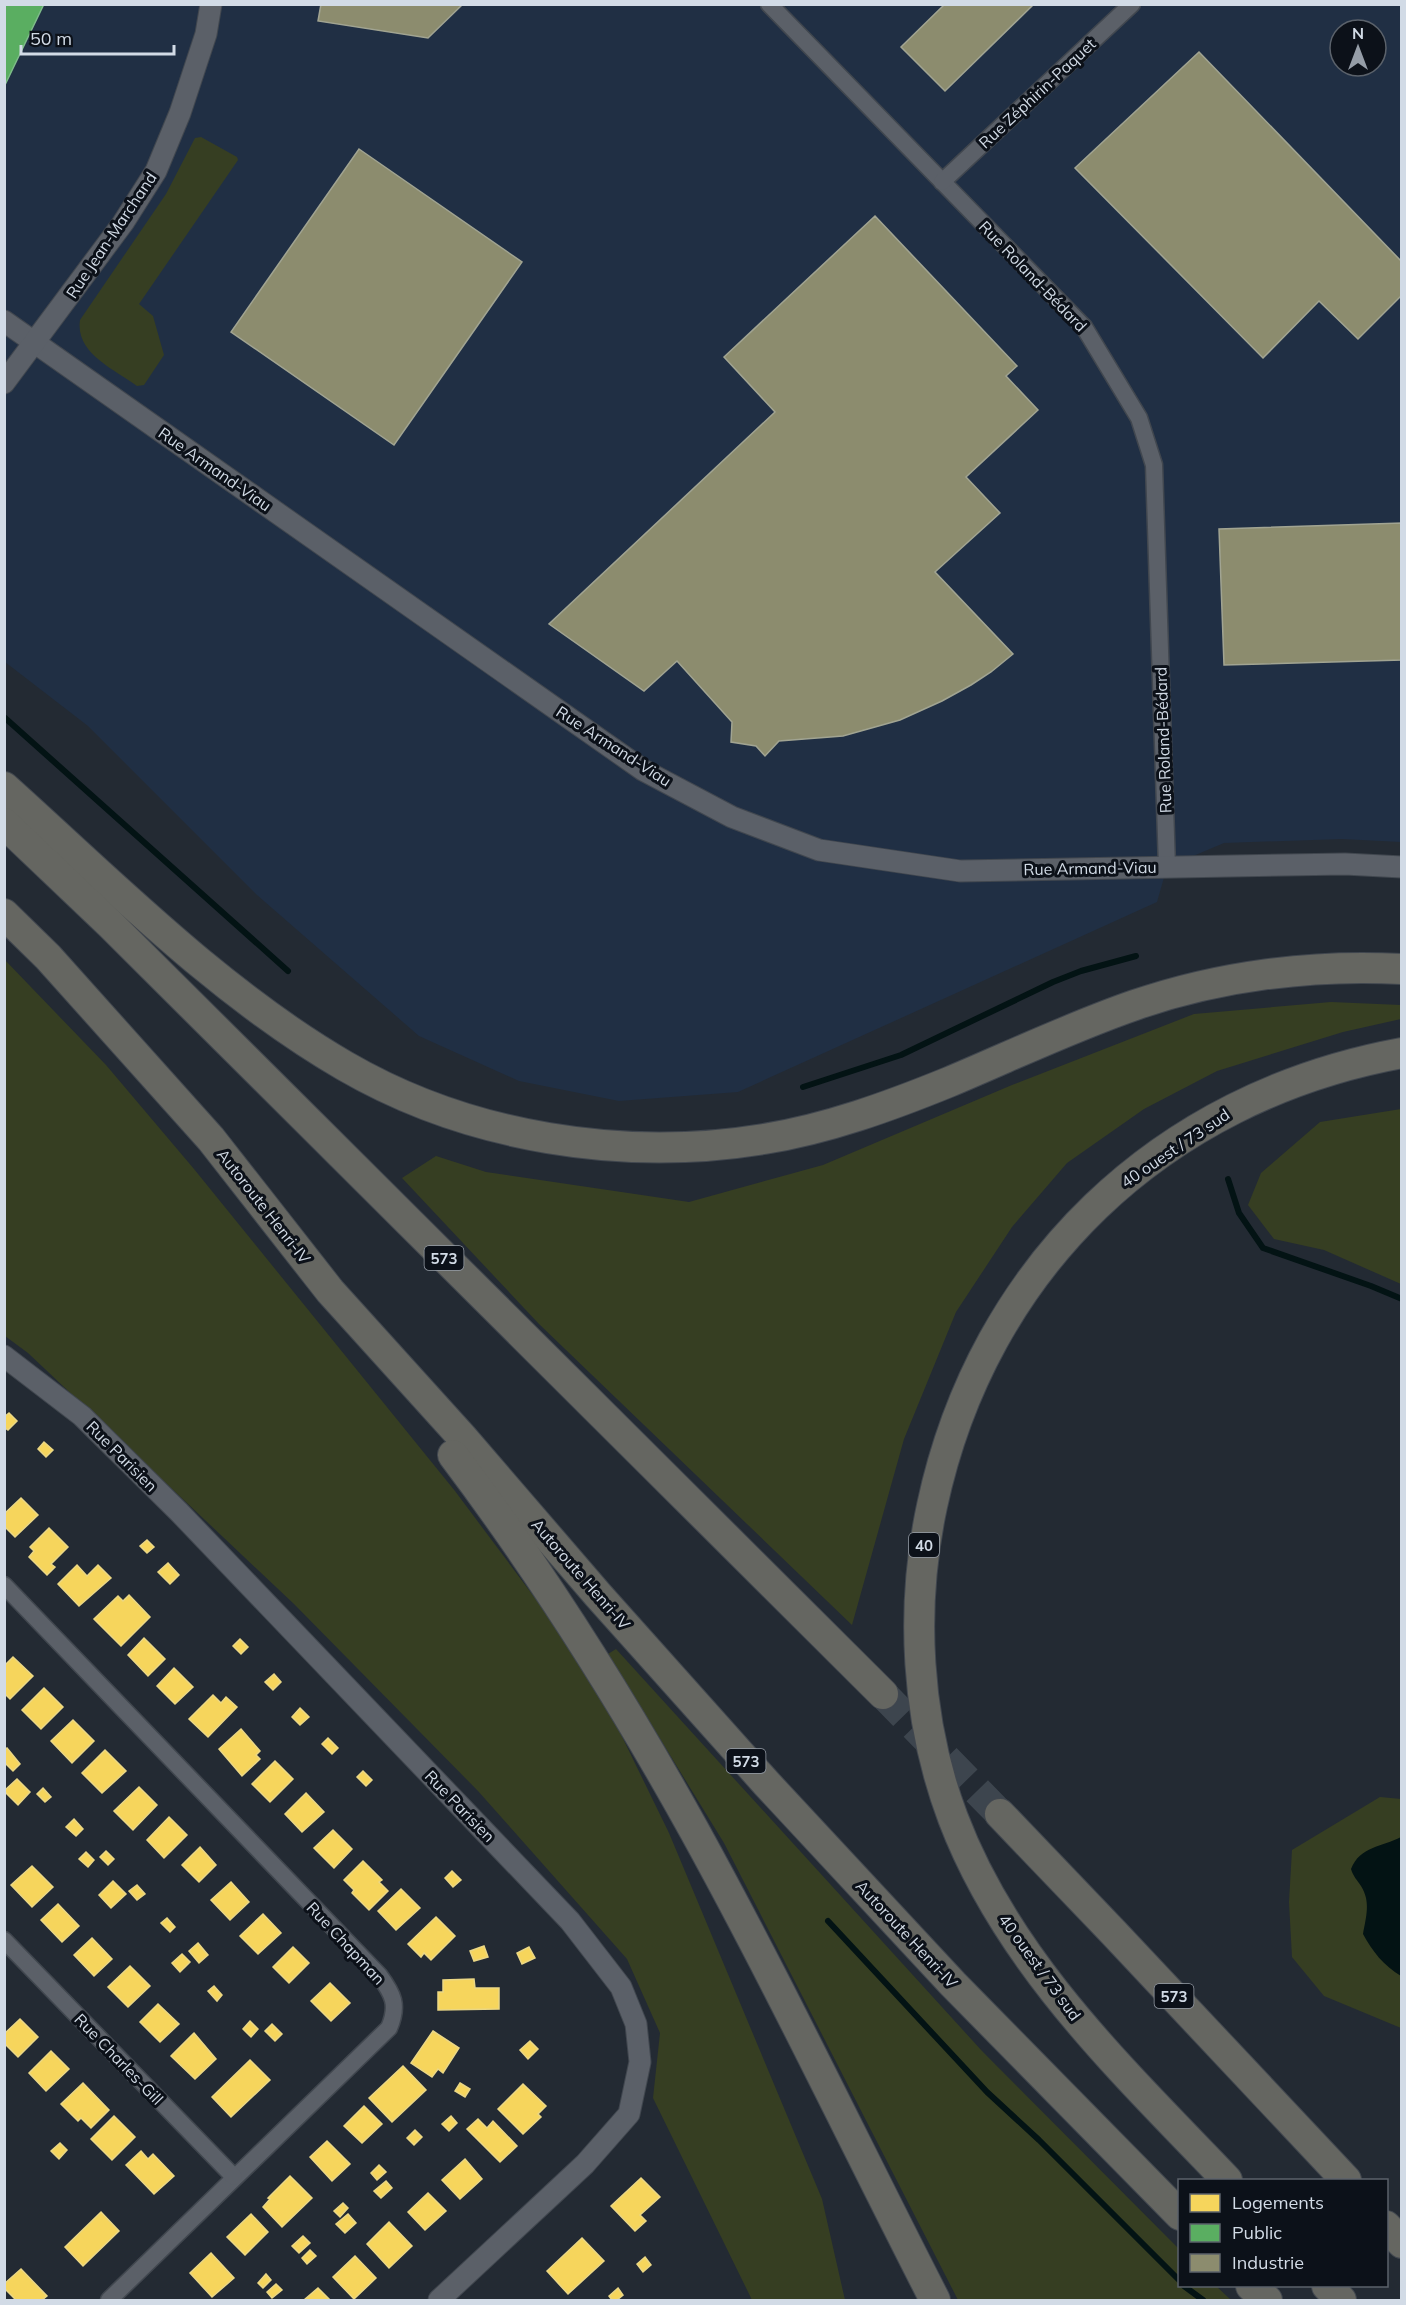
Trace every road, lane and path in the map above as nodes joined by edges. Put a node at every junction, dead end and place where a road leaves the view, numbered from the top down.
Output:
1 (211, 4) edge
2 (769, 4) edge
3 (1132, 4) edge
4 (942, 182) junction
5 (4, 321) edge
6 (35, 343) junction
7 (4, 383) edge
8 (4, 787) edge
9 (4, 823) edge
10 (1167, 867) junction
11 (1401, 867) edge
12 (4, 914) edge
13 (1401, 969) edge
14 (1401, 1053) edge
15 (330, 1291) junction
16 (4, 1356) edge
17 (4, 1585) edge
18 (883, 1694) tunnel mouth
19 (1000, 1814) tunnel mouth
20 (4, 1940) edge
21 (234, 2177) junction
22 (1225, 2179) edge
23 (1344, 2179) edge
24 (1178, 2214) edge
25 (1388, 2228) edge
26 (1401, 2243) edge
27 (1252, 2287) edge
28 (1327, 2287) edge
29 (109, 2301) edge
30 (439, 2301) edge
31 (935, 2301) edge
32 (1267, 2301) edge
33 (1341, 2301) edge

1 - 6 street, Rue Jean-Marchand
2 - 4 street, Rue Roland-Bédard
3 - 4 street, Rue Zéphirin-Paquet
4 - 10 street, Rue Roland-Bédard
5 - 6 street, Rue Armand-Viau
6 - 7 street, Rue Jean-Marchand
6 - 10 street, Rue Armand-Viau
8 - 13 highway
9 - 18 highway, 573
10 - 11 street, Rue Armand-Viau
12 - 15 highway, Autoroute Henri-IV / 573
14 - 22 highway, 40 ouest / 73 sud / 40
15 - 24 highway, Autoroute Henri-IV / 573
15 - 31 highway
16 - 30 street, Rue Parisien
17 - 21 street, Rue Chapman
19 - 23 highway, 573
20 - 21 street, Rue Charles-Gill
21 - 29 street, Rue Chapman
25 - 26 highway
27 - 32 highway
28 - 33 highway

